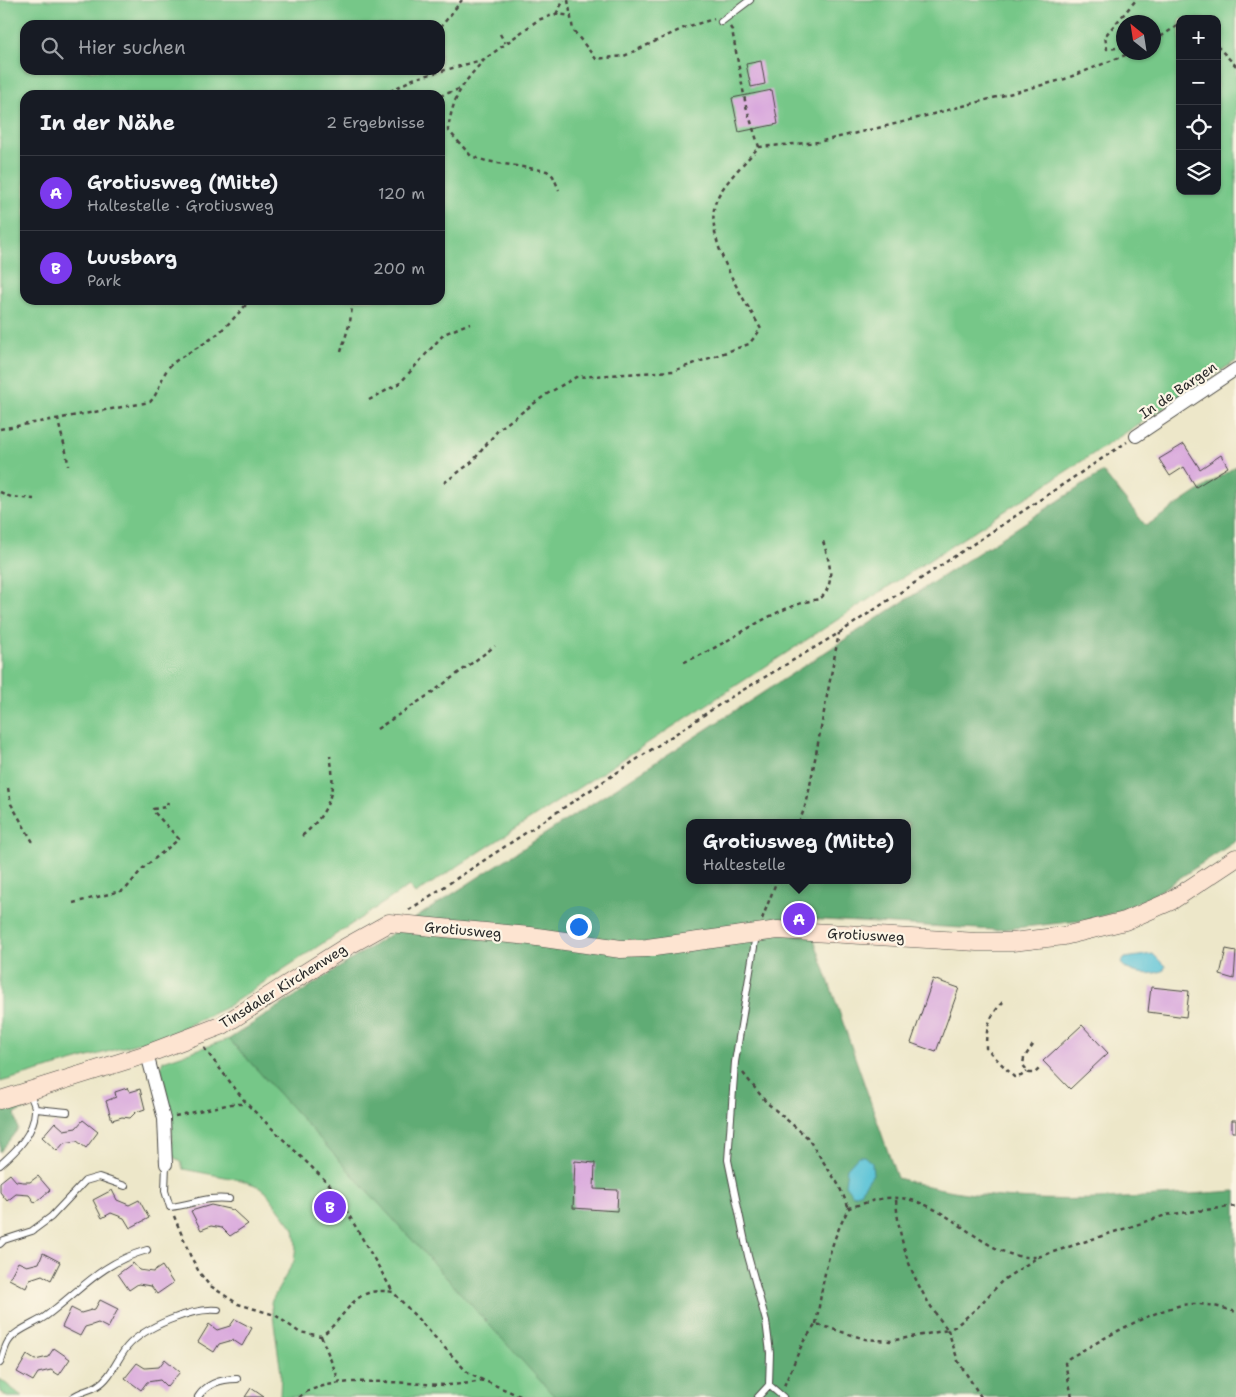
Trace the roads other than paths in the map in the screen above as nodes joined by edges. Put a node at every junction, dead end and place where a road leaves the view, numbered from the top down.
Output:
1 (750, 0) edge
2 (721, 22) road end
3 (1236, 369) edge
4 (1136, 436) road end
5 (1236, 858) edge
6 (388, 923) joint
7 (756, 934) junction
8 (147, 1054) junction
9 (29, 1091) junction
10 (0, 1100) edge
11 (36, 1110) junction
12 (67, 1112) dead end
13 (166, 1164) joint
14 (0, 1165) edge
15 (125, 1186) dead end
16 (228, 1199) dead end
17 (0, 1244) edge
18 (147, 1250) dead end
19 (218, 1310) dead end
20 (0, 1363) edge
21 (237, 1379) dead end
22 (769, 1385) junction
23 (782, 1396) edge
24 (72, 1397) edge
25 (198, 1397) edge
26 (758, 1397) edge

1 - 2 lane
3 - 4 street, In de Bargen
5 - 7 street, Grotiusweg
6 - 7 street, Grotiusweg
6 - 8 street, Tinsdaler Kirchenweg
7 - 22 lane
8 - 9 street, Tinsdaler Kirchenweg
8 - 13 street
9 - 10 street, Tinsdaler Kirchenweg
9 - 11 lane
11 - 12 lane
11 - 14 lane
13 - 16 lane
15 - 17 lane
18 - 20 lane
19 - 24 lane
21 - 25 lane
22 - 23 lane
22 - 26 lane

